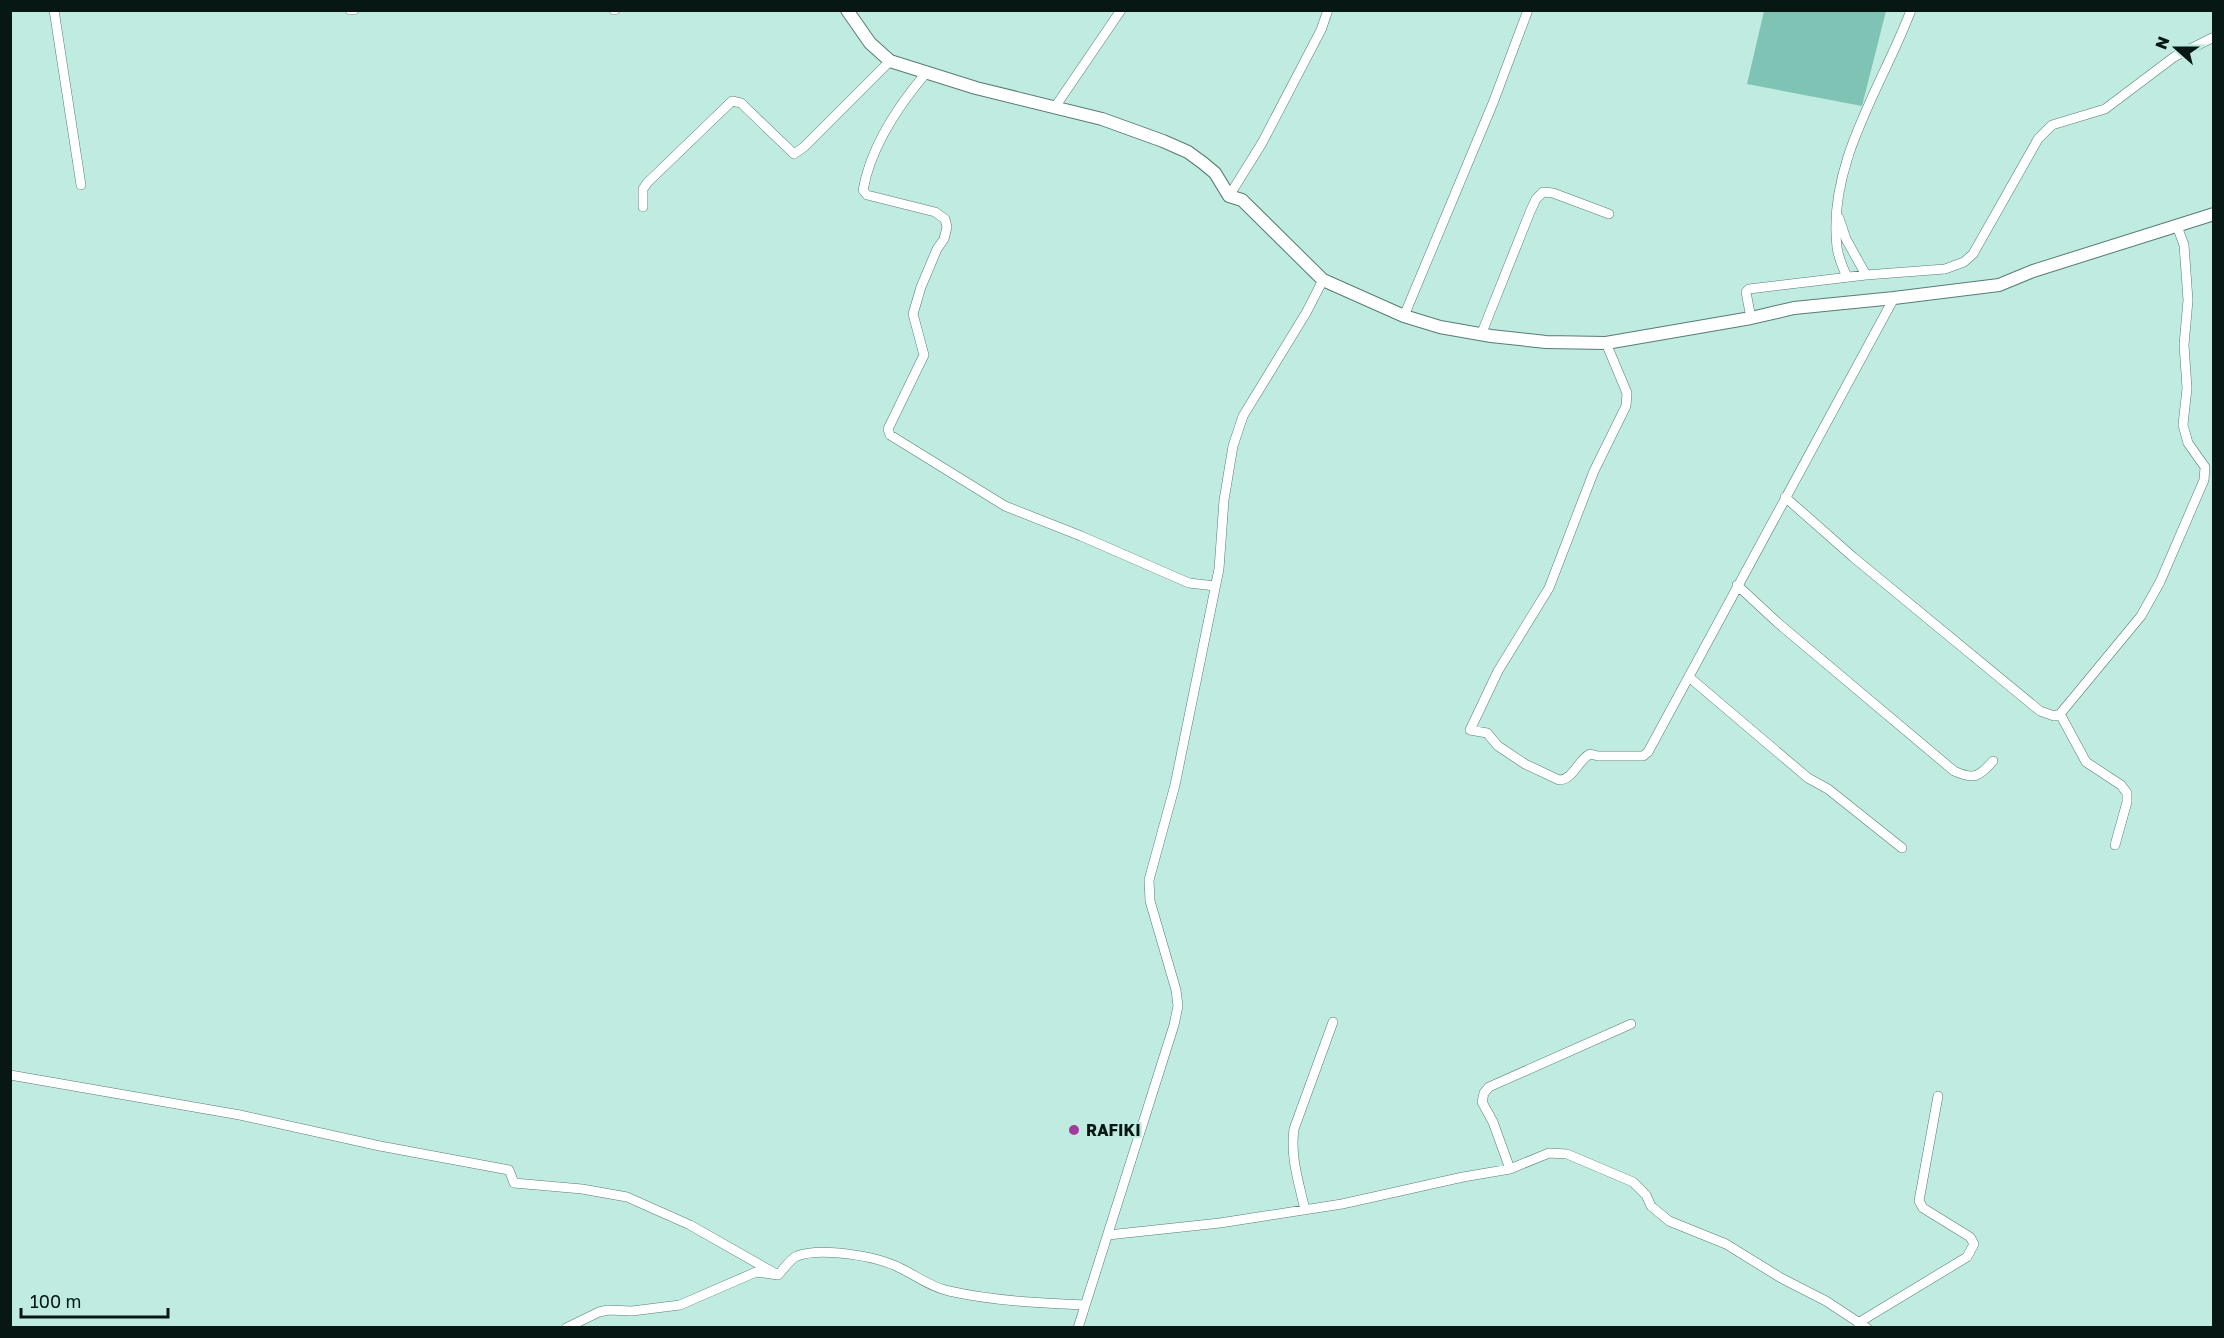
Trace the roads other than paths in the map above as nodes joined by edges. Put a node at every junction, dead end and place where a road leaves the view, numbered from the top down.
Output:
1 (54, 10) edge
2 (847, 10) edge
3 (1121, 10) edge
4 (1328, 10) edge
5 (1528, 10) edge
6 (1911, 10) edge
7 (2214, 37) edge
8 (890, 61) junction
9 (927, 73) junction
10 (1054, 107) junction
11 (81, 185) dead end
12 (1229, 196) junction
13 (643, 207) dead end
14 (1837, 210) junction
15 (1609, 214) dead end
16 (2214, 214) edge
17 (2177, 226) junction
18 (1866, 275) junction
19 (1846, 277) junction
20 (1323, 280) junction
21 (1894, 298) junction
22 (1404, 316) junction
23 (1751, 318) junction
24 (1481, 335) junction
25 (1606, 343) junction
26 (1785, 497) junction
27 (1737, 585) junction
28 (1215, 586) junction
29 (1689, 677) junction
30 (2060, 714) junction
31 (1993, 761) dead end
32 (2115, 845) dead end
33 (1902, 848) dead end
34 (1333, 1022) dead end
35 (1631, 1024) dead end
36 (10, 1075) edge
37 (1938, 1096) dead end
38 (1510, 1169) junction
39 (1305, 1210) junction
40 (1108, 1235) junction
41 (778, 1275) junction
42 (1085, 1305) junction
43 (1863, 1325) edge
44 (566, 1328) edge
45 (1078, 1328) edge

1 - 11 street
2 - 8 street
3 - 10 street
4 - 12 street
5 - 22 street
6 - 14 street
7 - 18 street
8 - 9 street
8 - 13 street
9 - 10 street
9 - 28 street
10 - 12 street
12 - 20 street
14 - 18 street
14 - 19 street
15 - 24 street
16 - 17 street
17 - 21 street
17 - 30 street
18 - 19 street
19 - 23 street
20 - 22 street
20 - 28 street
21 - 23 street
21 - 26 street
22 - 24 street
23 - 25 street
24 - 25 street
25 - 29 street
26 - 27 street
26 - 30 street
27 - 29 street
27 - 31 street
28 - 40 street
29 - 33 street
30 - 32 street
34 - 39 street
35 - 38 street
36 - 41 street
37 - 43 street
38 - 39 street
38 - 43 street
39 - 40 street
40 - 42 street
41 - 42 street
41 - 44 street
42 - 45 street

